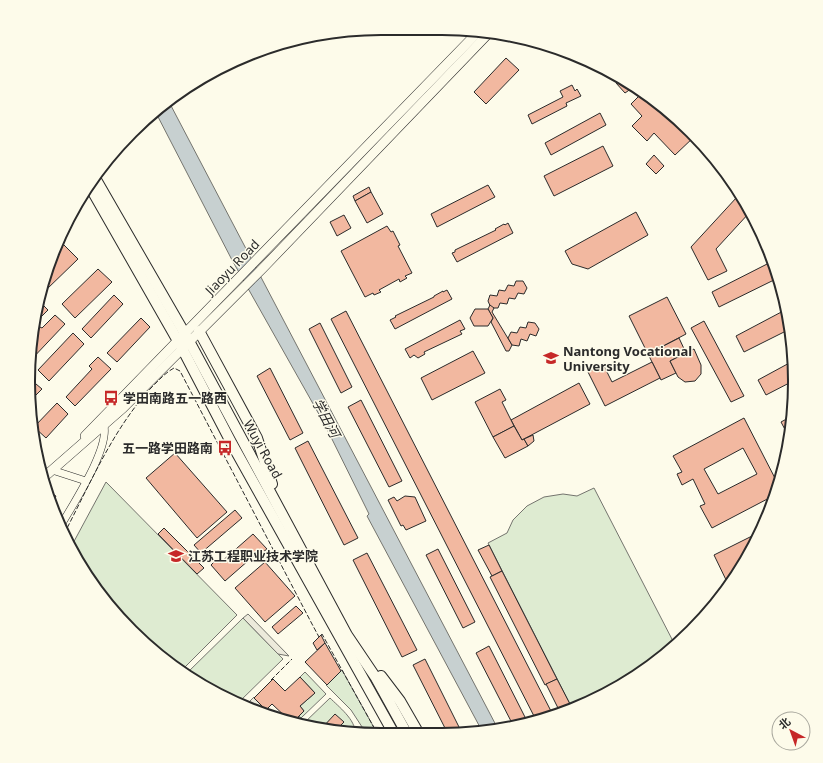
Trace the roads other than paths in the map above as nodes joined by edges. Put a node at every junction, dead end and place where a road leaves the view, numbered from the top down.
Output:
1 (474, 37) edge
2 (484, 38) edge
3 (451, 65) junction
4 (98, 183) edge
5 (92, 190) edge
6 (240, 284) junction
7 (199, 331) junction
8 (184, 341) junction
9 (104, 426) junction
10 (52, 470) junction
11 (48, 474) edge
12 (86, 481) junction
13 (280, 507) junction
14 (64, 520) edge
15 (347, 635) junction
16 (391, 728) edge
17 (404, 728) edge
18 (416, 728) edge

1 - 3 street, Jiaoyu Road
2 - 3 street, Jiaoyu Road
3 - 6 street, Jiaoyu Road
3 - 6 street, Jiaoyu Road
4 - 8 main road, Wuyi Road
5 - 8 main road, Wuyi Road
6 - 7 street, Jiaoyu Road
6 - 8 street, Jiaoyu Road
7 - 8 street, Jiaoyu Road
7 - 13 main road
8 - 9 street, Jiaoyu Road
8 - 10 street, Jiaoyu Road
8 - 13 main road, Wuyi Road
8 - 16 main road, Wuyi Road
9 - 10 street, Jiaoyu Road
9 - 12 street
10 - 11 street
10 - 12 street
12 - 14 street
13 - 15 main road, Wuyi Road
15 - 17 main road, Wuyi Road
15 - 18 main road

